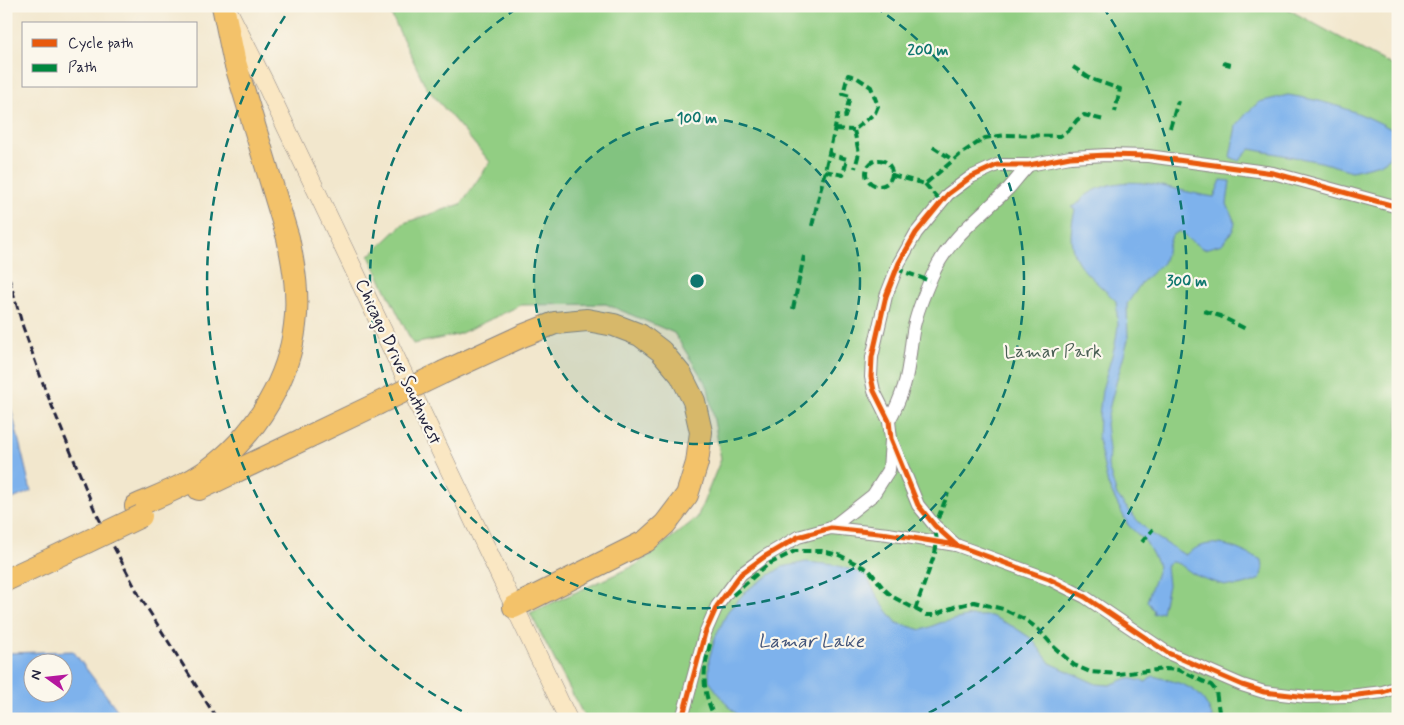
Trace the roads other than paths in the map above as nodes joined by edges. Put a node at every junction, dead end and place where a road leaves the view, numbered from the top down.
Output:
1 (225, 6) edge
2 (1029, 165) junction
3 (1398, 207) edge
4 (889, 421) junction
5 (891, 439) junction
6 (138, 511) junction
7 (831, 528) junction
8 (956, 545) junction
9 (49, 554) junction
10 (6, 567) edge
11 (6, 580) edge
12 (514, 607) junction
13 (1398, 687) edge
14 (1383, 692) junction
15 (1398, 698) edge
16 (568, 719) edge
17 (682, 719) edge

1 - 6 highway
1 - 12 main road, Chicago Drive Southwest
2 - 3 street
2 - 4 street
2 - 4 street
4 - 5 street
5 - 7 street
5 - 8 street
6 - 9 highway
6 - 12 highway, bridge
7 - 8 street
7 - 17 street
8 - 14 street
9 - 10 highway
9 - 11 highway
12 - 16 main road, Chicago Drive Southwest
13 - 14 street
14 - 15 street

